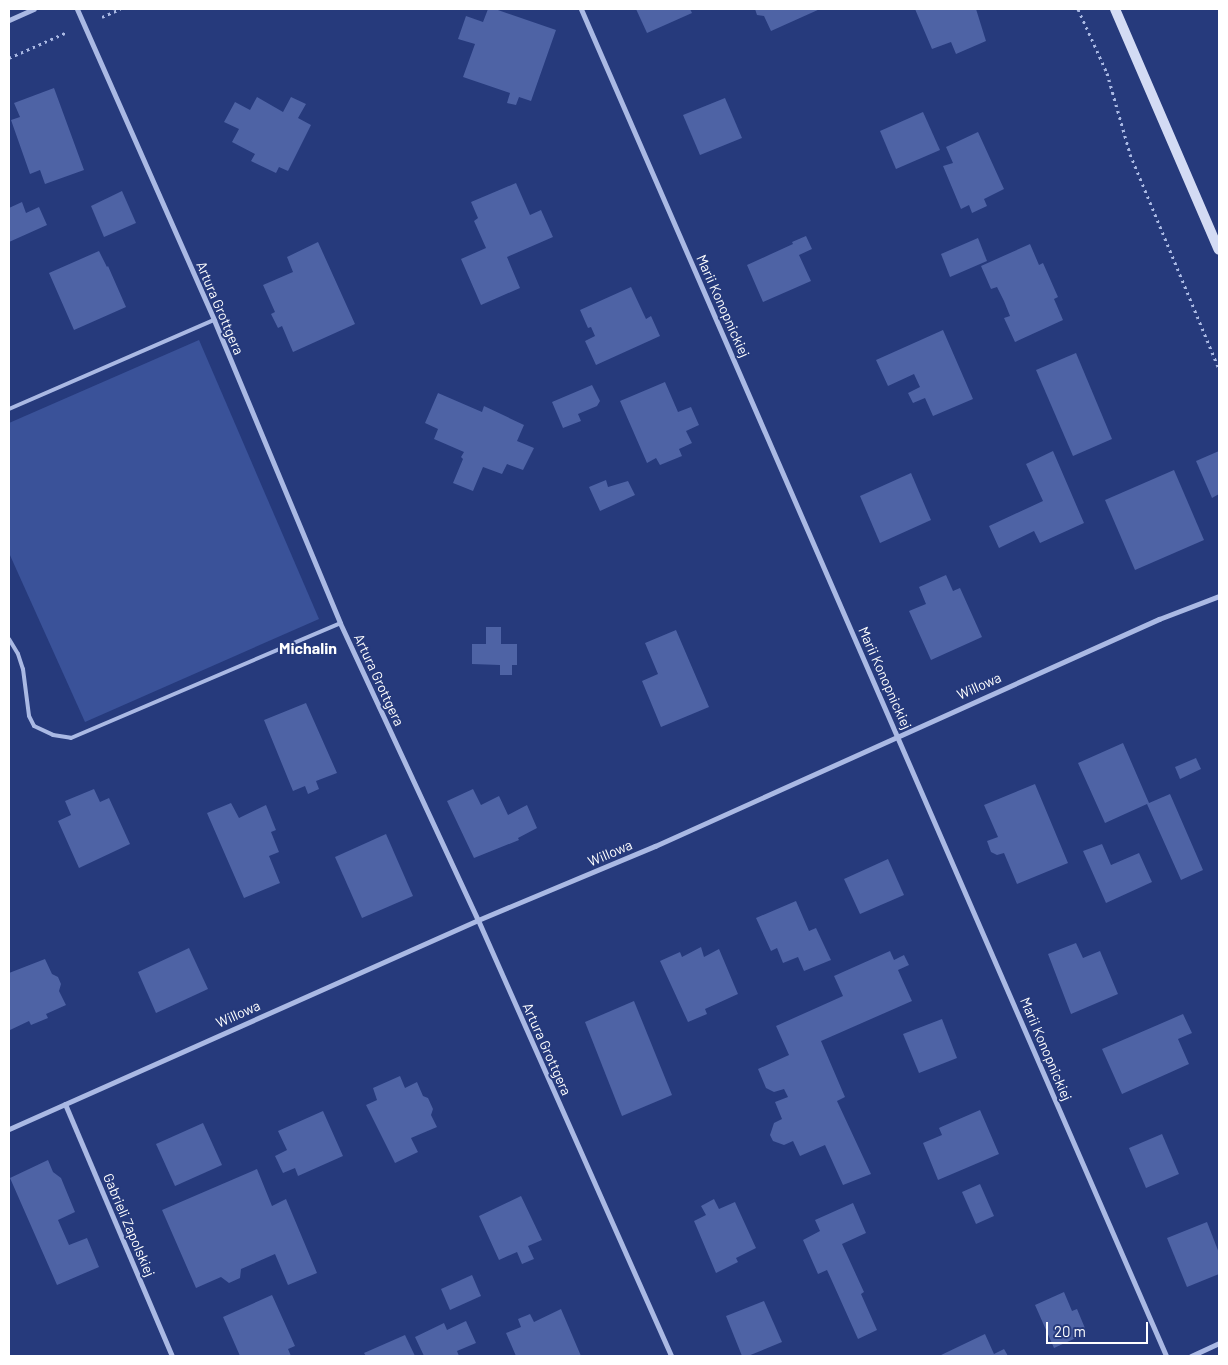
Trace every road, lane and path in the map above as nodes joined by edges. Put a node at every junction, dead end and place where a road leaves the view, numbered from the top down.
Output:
1 (34, 9) edge
2 (77, 9) edge
3 (581, 9) edge
4 (1078, 9) edge
5 (1115, 9) edge
6 (9, 20) edge
7 (1219, 250) edge
8 (214, 320) junction
9 (1219, 369) edge
10 (9, 409) edge
11 (1219, 596) edge
12 (340, 623) junction
13 (9, 639) edge
14 (897, 735) junction
15 (478, 920) junction
16 (65, 1104) junction
17 (9, 1129) edge
18 (1219, 1343) edge
19 (172, 1356) edge
20 (671, 1356) edge
21 (1166, 1356) edge
22 (1191, 1356) edge

1 - 6 street
2 - 8 street, Artura Grottgera
3 - 14 street, Marii Konopnickiej
4 - 9 path
5 - 7 main road
8 - 10 lane
8 - 12 street, Artura Grottgera
11 - 14 street, Willowa
12 - 13 lane
12 - 15 street, Artura Grottgera
14 - 15 street, Willowa
14 - 21 street, Marii Konopnickiej
15 - 16 street, Willowa
15 - 20 street, Artura Grottgera
16 - 17 street, Willowa
16 - 19 street, Gabrieli Zapolskiej
18 - 22 street

